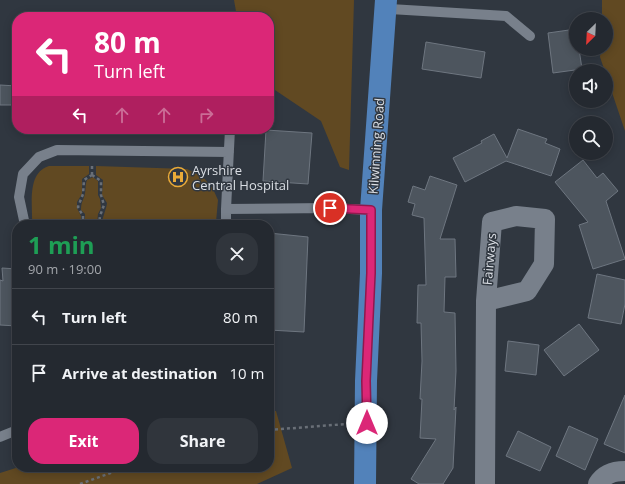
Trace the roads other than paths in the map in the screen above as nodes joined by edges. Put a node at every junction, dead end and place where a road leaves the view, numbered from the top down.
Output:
1 (386, 5) edge
2 (530, 36) dead end
3 (230, 134) edge
4 (228, 152) junction
5 (226, 210) junction
6 (371, 210) junction
7 (23, 220) edge
8 (226, 220) edge
9 (486, 301) junction
10 (12, 432) edge
11 (0, 437) edge
12 (625, 471) edge
13 (365, 484) edge
14 (485, 484) edge
15 (598, 484) edge

1 - 2 lane
1 - 6 main road, Kilwinning Road
3 - 4 lane
4 - 5 lane
4 - 7 lane
5 - 6 lane
5 - 8 lane
6 - 13 main road, Kilwinning Road
9 - 9 street, Fairways
9 - 14 street, Fairways
10 - 11 lane
12 - 15 street

